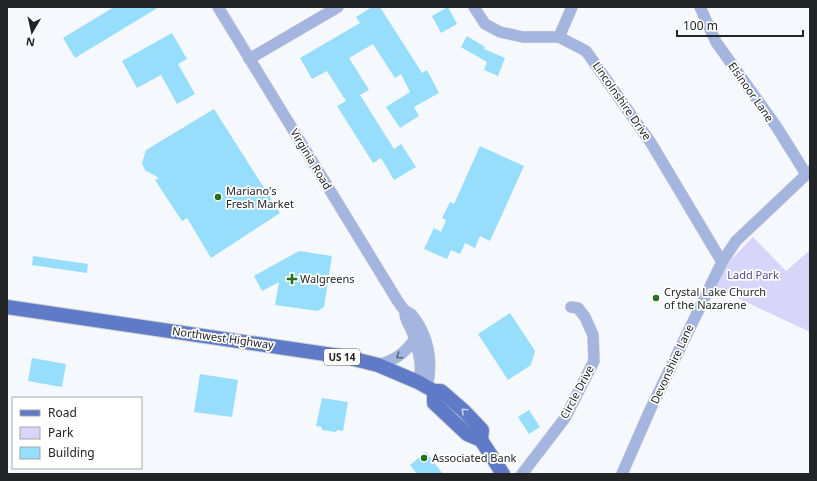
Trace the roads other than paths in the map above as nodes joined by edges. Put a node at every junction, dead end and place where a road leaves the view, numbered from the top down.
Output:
1 (218, 7) edge
2 (338, 7) edge
3 (474, 7) edge
4 (572, 7) edge
5 (700, 7) edge
6 (559, 37) junction
7 (249, 59) junction
8 (808, 172) edge
9 (722, 262) junction
10 (7, 306) edge
11 (571, 307) dead end
12 (405, 310) junction
13 (415, 340) junction
14 (378, 365) junction
15 (426, 387) junction
16 (504, 474) edge
17 (522, 474) edge
18 (622, 474) edge

1 - 7 street, Virginia Road
2 - 7 street
3 - 6 street, Lincolnshire Drive
4 - 6 street
5 - 8 street, Elsinoor Lane
6 - 9 street, Lincolnshire Drive
7 - 12 street, Virginia Road
8 - 9 street, Devonshire Lane
9 - 18 street, Devonshire Lane
10 - 14 main road, Northwest Highway / US 14
11 - 17 street, Circle Drive
12 - 13 street, Virginia Road
12 - 15 street, Virginia Road
13 -> 14 street
13 - 15 street, Virginia Road
14 - 15 main road, Northwest Highway / US 14
15 - 16 main road

